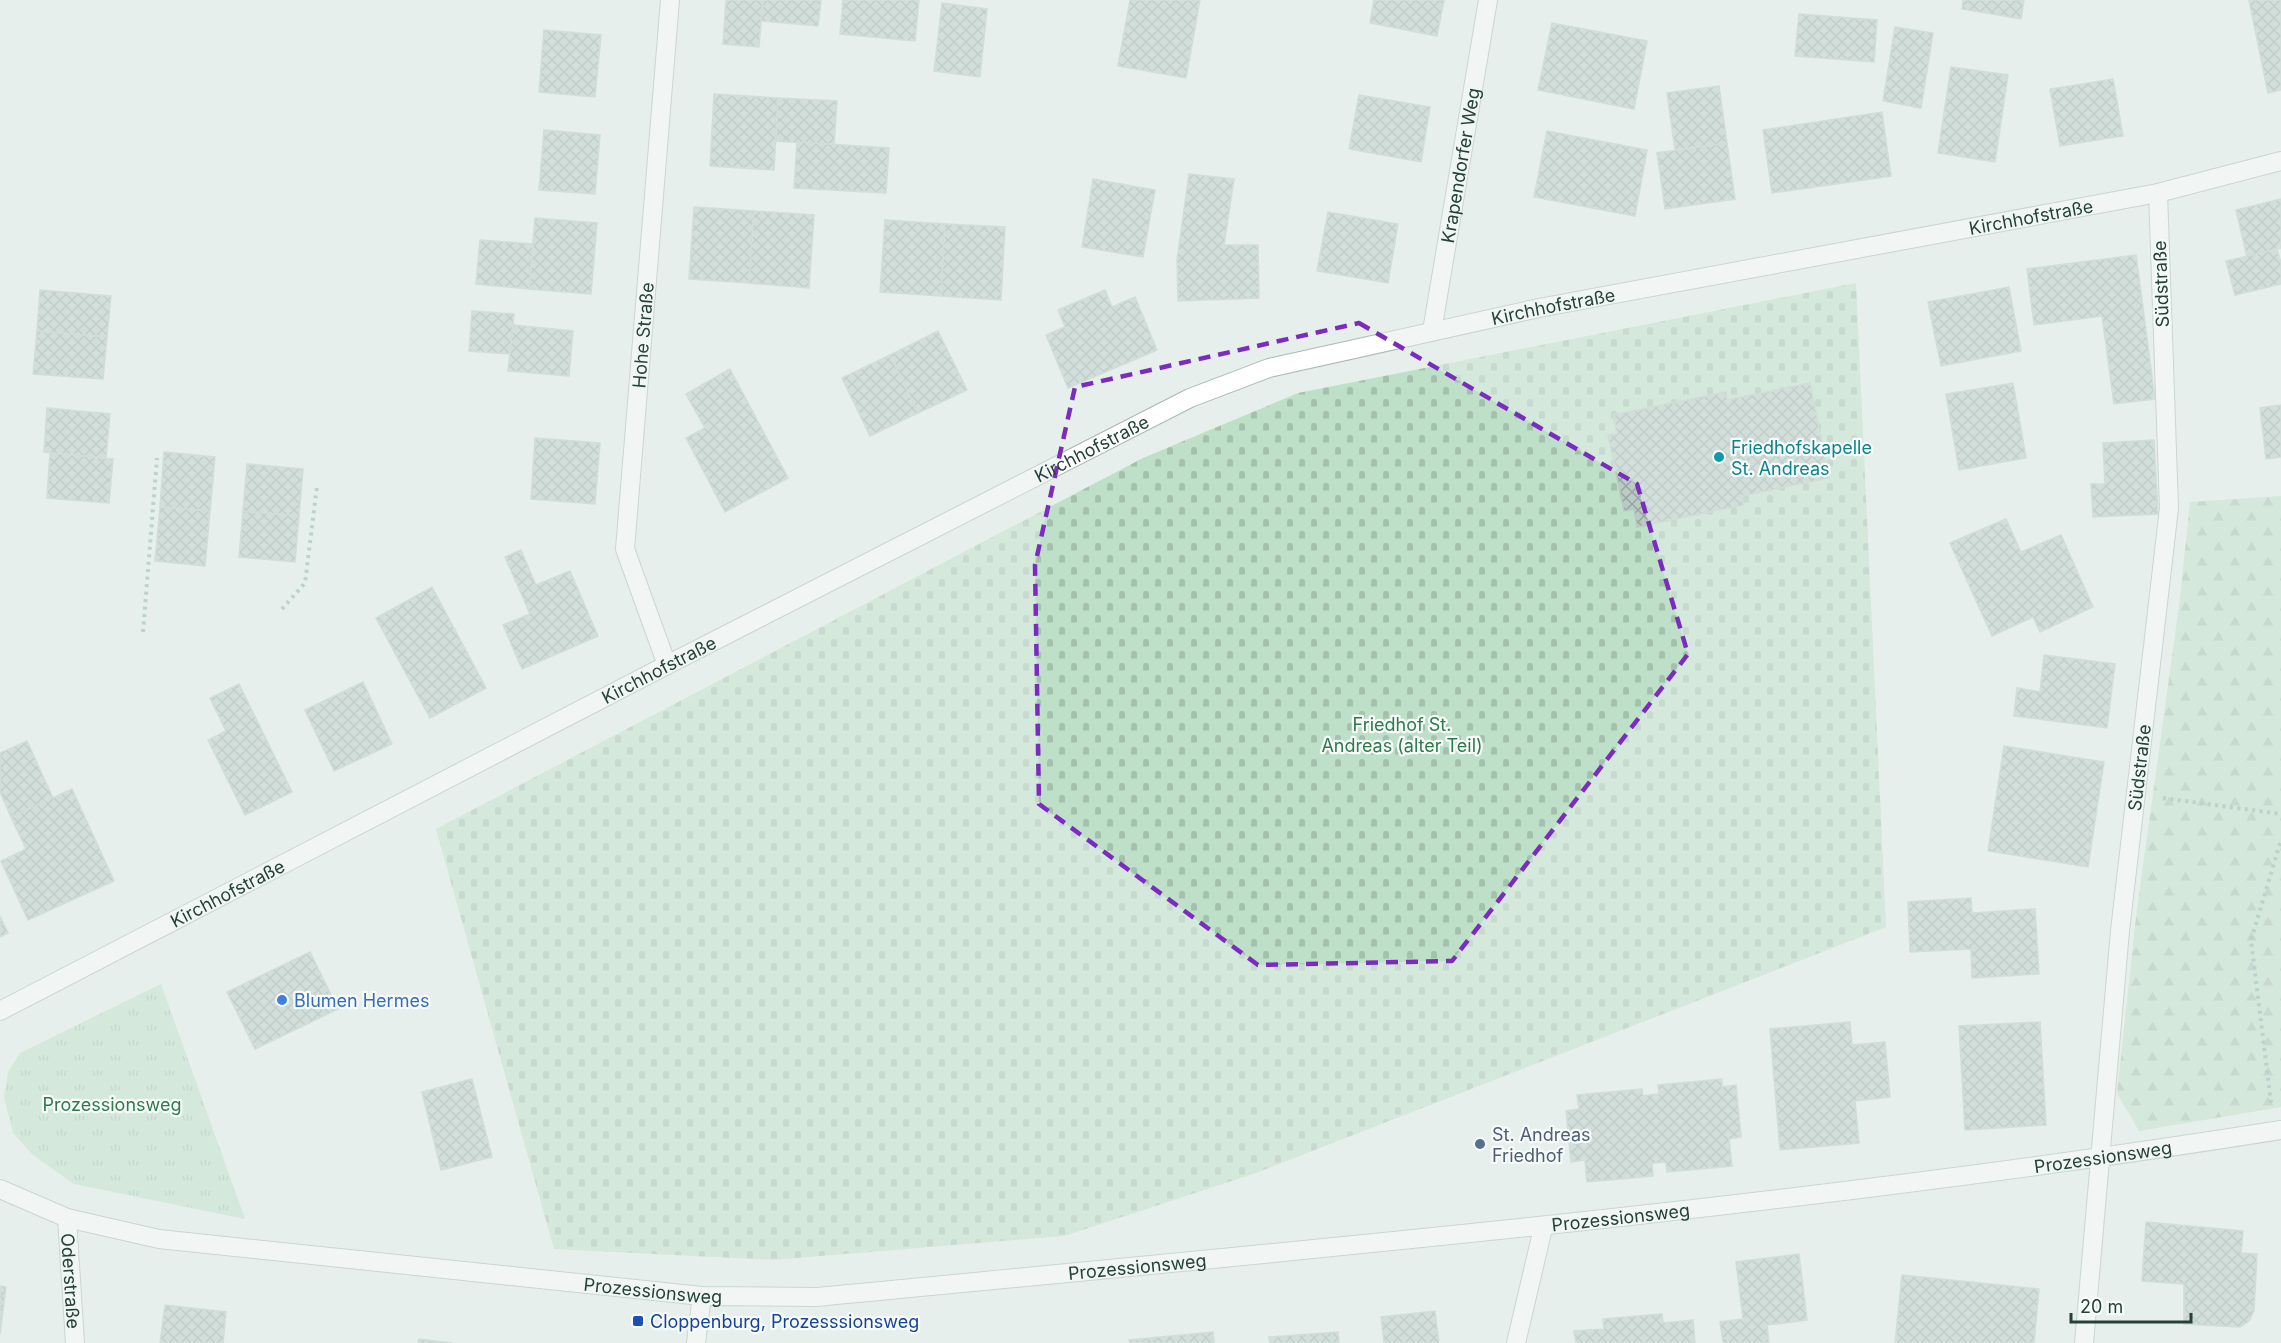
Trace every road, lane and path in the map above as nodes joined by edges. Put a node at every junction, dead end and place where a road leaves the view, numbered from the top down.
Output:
1 (670, 0) edge
2 (1488, 0) edge
3 (2281, 161) edge
4 (2158, 193) junction
5 (1432, 331) junction
6 (157, 458) dead end
7 (317, 486) dead end
8 (282, 609) dead end
9 (143, 632) dead end
10 (667, 665) junction
11 (2136, 795) junction
12 (2281, 814) edge
13 (2281, 840) edge
14 (0, 1011) edge
15 (2278, 1130) edge
16 (2099, 1158) junction
17 (0, 1189) edge
18 (66, 1218) junction
19 (1543, 1228) junction
20 (702, 1296) junction
21 (75, 1343) edge
22 (696, 1343) edge
23 (1516, 1343) edge
24 (2084, 1343) edge

1 - 10 street, Hohe Straße
2 - 5 street, Krapendorfer Weg
3 - 4 street, Kirchhofstraße
4 - 5 street, Kirchhofstraße
4 - 11 street, Südstraße
5 - 10 street, Kirchhofstraße
6 - 9 path
7 - 8 path
10 - 14 street, Kirchhofstraße
11 - 12 path
11 - 16 street, Südstraße
13 - 15 path
15 - 16 street, Prozessionsweg
16 - 19 street, Prozessionsweg
16 - 24 street, Südstraße
17 - 18 street, Prozessionsweg
18 - 20 street, Prozessionsweg
18 - 21 street, Oderstraße
19 - 20 street, Prozessionsweg
19 - 23 street
20 - 22 street

